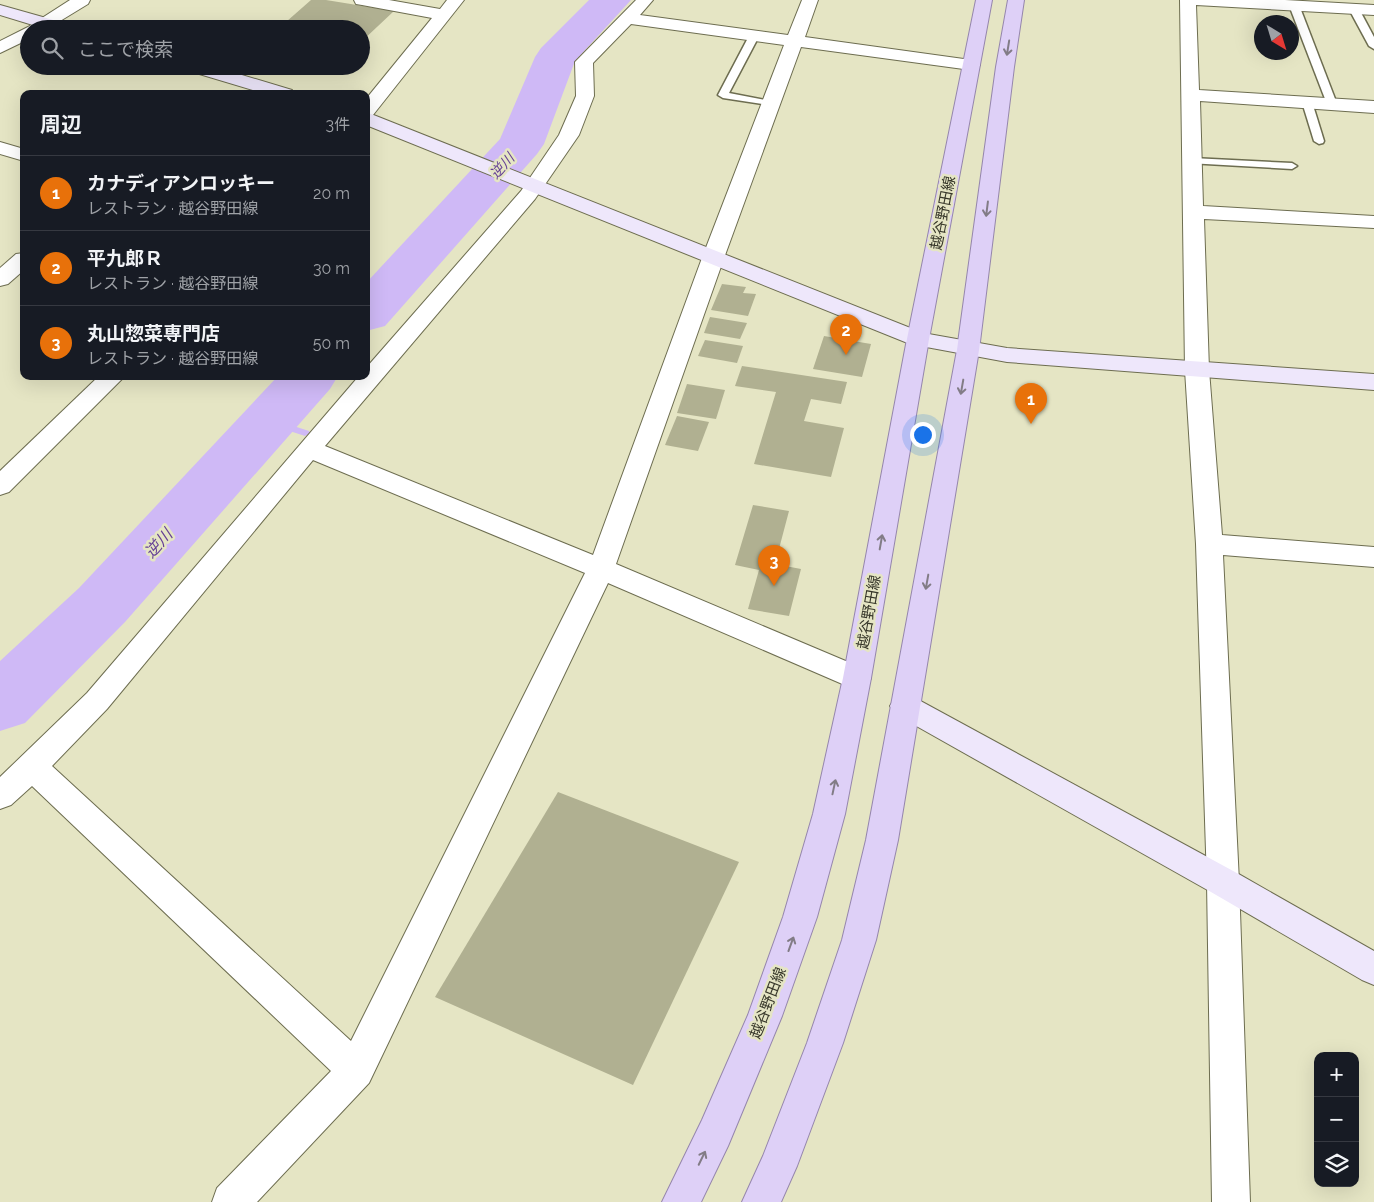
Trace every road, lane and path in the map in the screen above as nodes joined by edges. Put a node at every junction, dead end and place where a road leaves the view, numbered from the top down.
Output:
1 (82, 0) edge
2 (362, 0) edge
3 (456, 0) edge
4 (645, 0) edge
5 (810, 0) edge
6 (984, 0) edge
7 (1016, 0) edge
8 (1188, 0) edge
9 (1196, 0) edge
10 (1294, 5) junction
11 (1354, 9) junction
12 (0, 10) edge
13 (1374, 10) edge
14 (444, 15) junction
15 (628, 18) junction
16 (25, 20) edge
17 (50, 20) edge
18 (754, 36) junction
19 (20, 37) edge
20 (796, 41) junction
21 (1374, 46) edge
22 (0, 48) edge
23 (972, 65) junction
24 (222, 75) edge
25 (273, 90) edge
26 (1191, 95) junction
27 (1307, 102) junction
28 (771, 104) junction
29 (1332, 104) junction
30 (370, 106) edge
31 (1374, 107) edge
32 (370, 120) edge
33 (1319, 141) dead end
34 (1192, 160) junction
35 (1292, 166) dead end
36 (527, 182) junction
37 (1194, 212) junction
38 (1374, 222) edge
39 (713, 258) junction
40 (20, 262) edge
41 (0, 279) edge
42 (918, 339) junction
43 (968, 350) junction
44 (1197, 370) junction
45 (370, 378) edge
46 (110, 380) edge
47 (368, 380) edge
48 (1374, 382) edge
49 (309, 449) junction
50 (0, 486) edge
51 (1209, 544) junction
52 (1374, 557) edge
53 (601, 569) junction
54 (857, 678) junction
55 (906, 706) junction
56 (32, 767) junction
57 (0, 796) edge
58 (1223, 882) junction
59 (1374, 969) edge
60 (356, 1070) junction
61 (231, 1202) edge
62 (681, 1202) edge
63 (761, 1202) edge
64 (1231, 1202) edge

1 - 17 street
2 - 14 street
3 - 14 street
4 - 15 street
5 - 20 street
6 - 23 main road, 越谷野田線
7 -> 43 main road
8 - 26 street
9 - 10 street
10 - 11 street
10 - 29 lane
11 - 13 street
11 - 21 lane
12 - 16 street
14 - 30 street
15 - 18 street
15 - 36 street
18 - 20 street
18 - 28 lane
19 - 22 street
20 - 23 street
20 - 28 street
23 - 42 main road, 越谷野田線
24 - 25 street
26 - 27 street
26 - 34 street
27 - 29 street
27 - 33 lane
28 - 39 street
29 - 31 street
32 - 36 street
34 - 35 lane
34 - 37 street
36 - 39 street
36 - 45 street
37 - 38 street
37 - 44 street
39 - 42 street
39 - 53 street
40 - 41 street
42 - 43 street
54 -> 42 main road, 越谷野田線
43 - 44 street
43 -> 55 main road
44 - 48 street
44 - 51 street
46 - 50 street
47 - 49 street
49 - 53 street
49 - 56 street
51 - 52 street
51 - 58 street
53 - 54 street
53 - 60 street
62 -> 54 main road, 越谷野田線
55 - 58 street
55 - 63 main road
56 - 57 street
56 - 60 street
58 - 59 street
58 - 64 street
60 - 61 street

